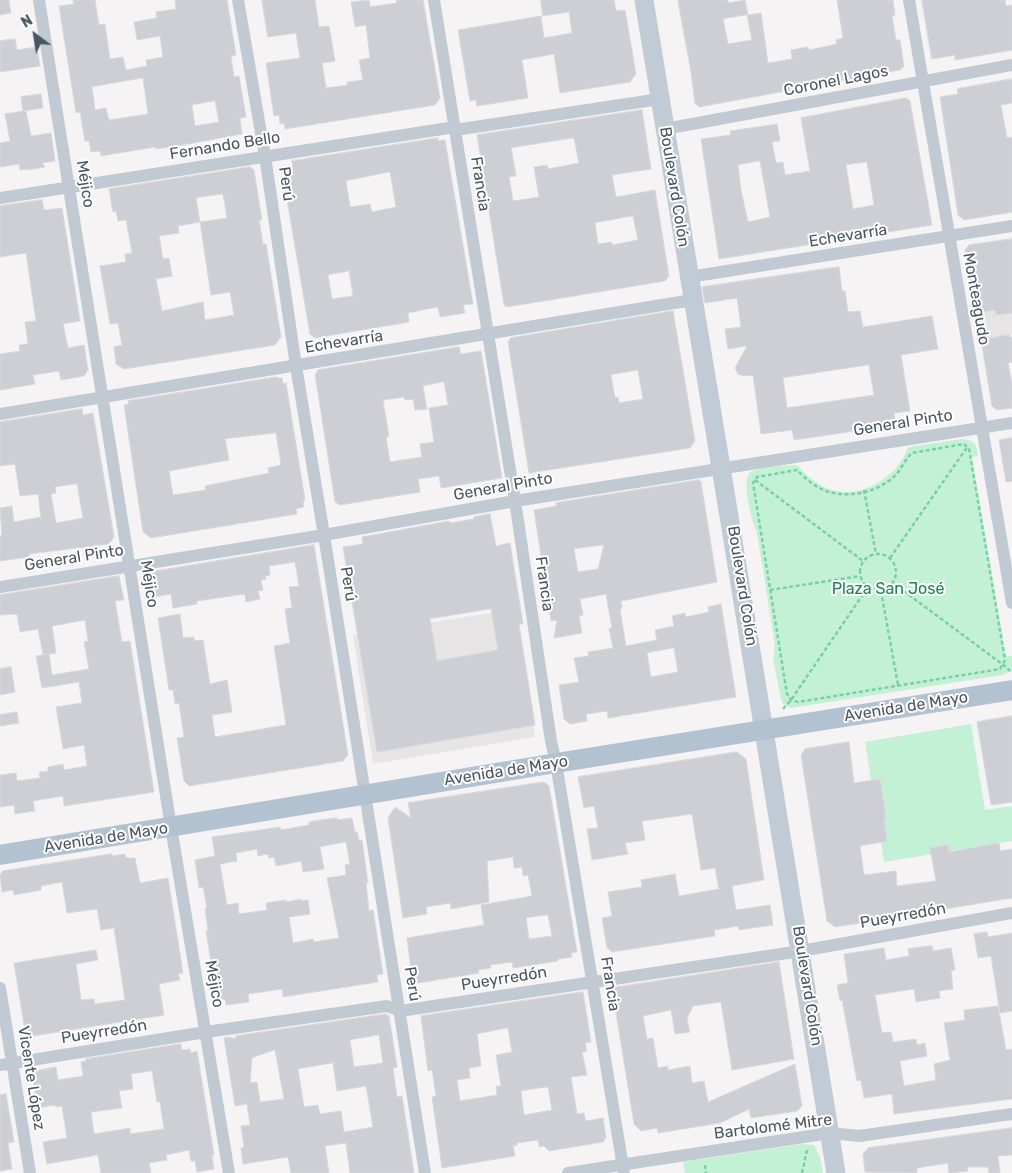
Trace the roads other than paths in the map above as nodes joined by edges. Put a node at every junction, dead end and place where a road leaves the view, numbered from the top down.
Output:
1 (39, 0) edge
2 (238, 0) edge
3 (434, 0) edge
4 (644, 0) edge
5 (909, 0) edge
6 (1012, 65) edge
7 (923, 81) junction
8 (660, 99) junction
9 (455, 128) junction
10 (665, 129) junction
11 (266, 156) junction
12 (68, 187) junction
13 (0, 198) edge
14 (1012, 226) edge
15 (949, 237) junction
16 (689, 277) junction
17 (692, 300) junction
18 (487, 335) junction
19 (296, 366) junction
20 (103, 397) junction
21 (0, 414) edge
22 (1012, 423) edge
23 (982, 427) junction
24 (722, 468) junction
25 (515, 501) junction
26 (324, 535) junction
27 (129, 566) junction
28 (0, 587) edge
29 (1012, 603) edge
30 (1012, 690) edge
31 (765, 729) junction
32 (556, 763) junction
33 (364, 795) junction
34 (171, 828) junction
35 (0, 855) edge
36 (1012, 913) edge
37 (801, 951) junction
38 (593, 982) junction
39 (0, 988) edge
40 (400, 1011) junction
41 (206, 1032) junction
42 (6, 1064) edge
43 (1012, 1114) edge
44 (830, 1133) junction
45 (624, 1169) edge
46 (30, 1173) edge
47 (229, 1173) edge
48 (425, 1173) edge
49 (568, 1173) edge
50 (836, 1173) edge

1 - 12 street, Méjico
2 - 11 street, Perú
3 - 9 street, Francia
4 - 8 main road, Boulevard Colón
5 - 7 street, Monteagudo
6 - 7 street, Coronel Lagos
7 - 10 street, Coronel Lagos
7 - 15 street, Monteagudo
8 - 9 street, Fernando Bello
8 - 10 main road, Boulevard Colón
9 - 11 street, Fernando Bello
9 - 18 street, Francia
10 - 16 main road, Boulevard Colón
11 - 12 street, Fernando Bello
11 - 19 street, Perú
12 - 13 street, Fernando Bello
12 - 20 street, Méjico
14 - 15 street, Echevarría
15 - 16 street, Echevarría
15 - 23 street, Monteagudo
16 - 17 main road, Boulevard Colón
17 - 18 street, Echevarría
17 - 24 main road, Boulevard Colón
18 - 19 street, Echevarría
18 - 25 street, Francia
19 - 20 street, Echevarría
19 - 26 street, Perú
20 - 21 street, Echevarría
20 - 27 street, Méjico
22 - 23 street, General Pinto
23 - 24 street, General Pinto
23 - 29 street, Monteagudo
24 - 25 street, General Pinto
24 - 31 main road, Boulevard Colón
25 - 26 street, General Pinto
25 - 32 street, Francia
26 - 27 street, General Pinto
26 - 33 street, Perú
27 - 28 street, General Pinto
27 - 34 street, Méjico
30 - 31 main road, Avenida de Mayo
31 - 32 main road, Avenida de Mayo
31 - 37 main road, Boulevard Colón
32 - 33 main road, Avenida de Mayo
32 - 38 street, Francia
33 - 34 main road, Avenida de Mayo
33 - 40 street, Perú
34 - 35 main road, Avenida de Mayo
34 - 41 street, Méjico
36 - 37 street, Pueyrredón
37 - 38 street, Pueyrredón
37 - 44 main road, Boulevard Colón
38 - 40 street, Pueyrredón
38 - 45 street, Francia
39 - 42 street, Vicente López
40 - 41 street, Pueyrredón
40 - 48 street, Perú
41 - 42 street, Pueyrredón
41 - 47 street, Méjico
42 - 46 street, Vicente López
43 - 44 street, Bartolomé Mitre
44 - 45 street, Bartolomé Mitre
44 - 50 main road, Boulevard Colón
45 - 49 street, Bartolomé Mitre

